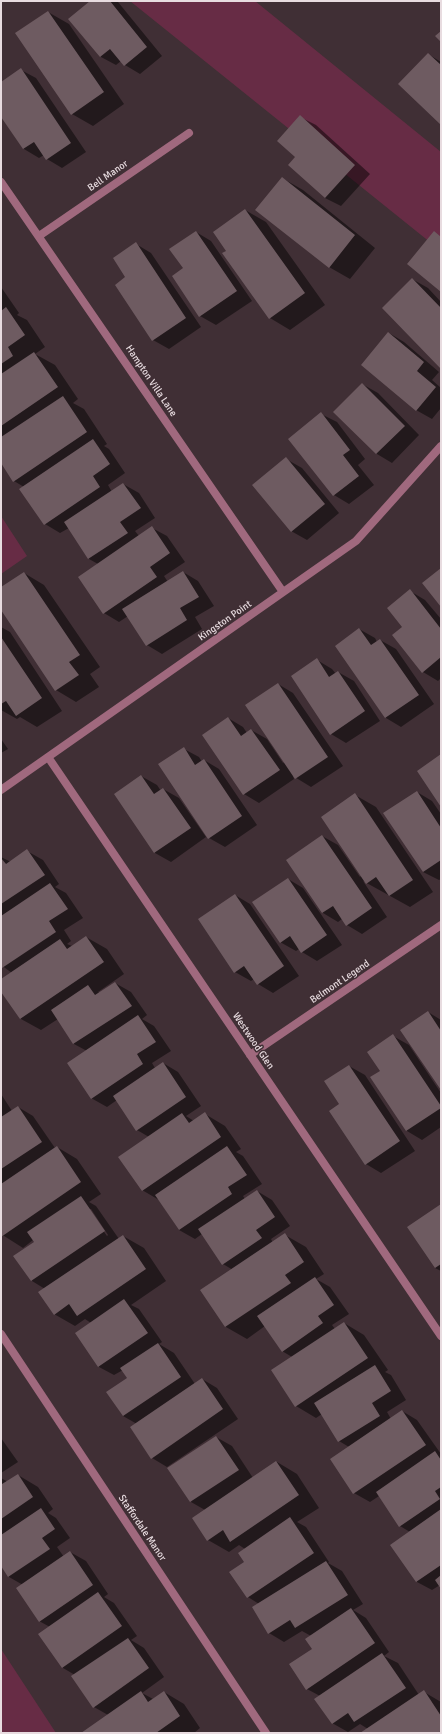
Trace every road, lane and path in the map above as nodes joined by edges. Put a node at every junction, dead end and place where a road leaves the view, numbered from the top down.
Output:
1 (189, 132) dead end
2 (1, 182) edge
3 (39, 236) junction
4 (441, 446) edge
5 (283, 592) junction
6 (48, 757) junction
7 (1, 790) edge
8 (441, 925) edge
9 (250, 1055) junction
10 (1, 1334) edge
11 (441, 1336) edge
12 (266, 1733) edge

1 - 3 street, Bell Manor
2 - 3 street, Hampton Villa Lane
3 - 5 street, Hampton Villa Lane
4 - 5 street, Kingston Point
5 - 6 street, Kingston Point
6 - 7 street, Kingston Point
6 - 9 street, Westwood Glen
8 - 9 street, Belmont Legend
9 - 11 street, Westwood Glen
10 - 12 street, Staffordale Manor

